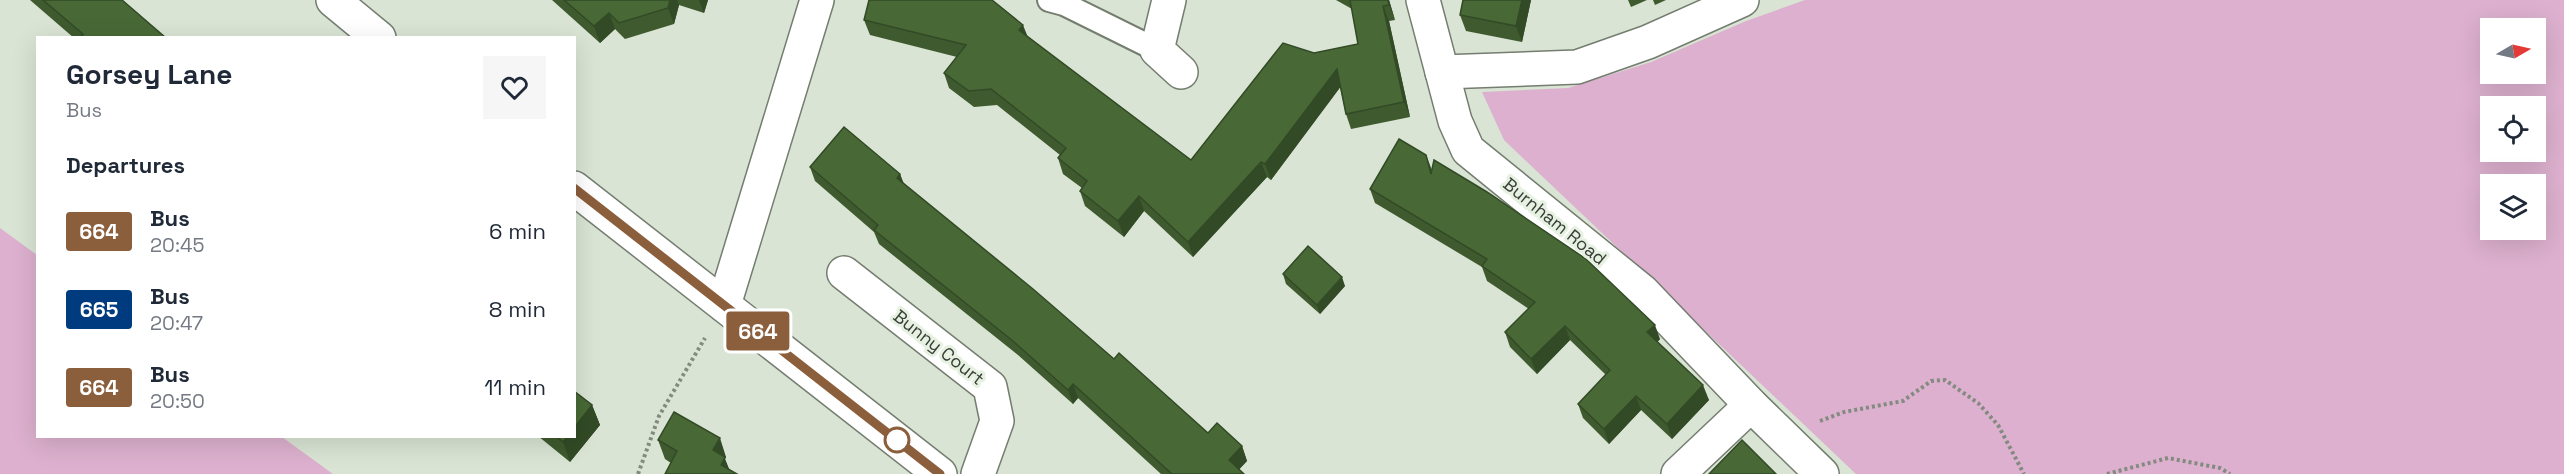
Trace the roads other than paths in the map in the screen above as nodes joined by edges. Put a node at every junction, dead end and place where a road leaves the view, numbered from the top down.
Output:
1 (333, 0) edge
2 (818, 0) edge
3 (1049, 0) edge
4 (1169, 0) edge
5 (1423, 0) edge
6 (1742, 0) edge
7 (378, 36) edge
8 (1157, 50) junction
9 (1180, 72) dead end
10 (1442, 72) junction
11 (576, 190) edge
12 (844, 273) dead end
13 (724, 304) junction
14 (1750, 405) junction
15 (940, 474) edge
16 (978, 474) edge
17 (1678, 474) edge
18 (1822, 474) edge

1 - 7 street
2 - 13 street
3 - 8 lane
4 - 8 street
5 - 10 street, Burnham Road
6 - 10 street
8 - 9 street
10 - 14 street, Burnham Road
11 - 13 street
12 - 16 street, Bunny Court
13 - 15 street
14 - 17 street
14 - 18 street, Burnham Road

